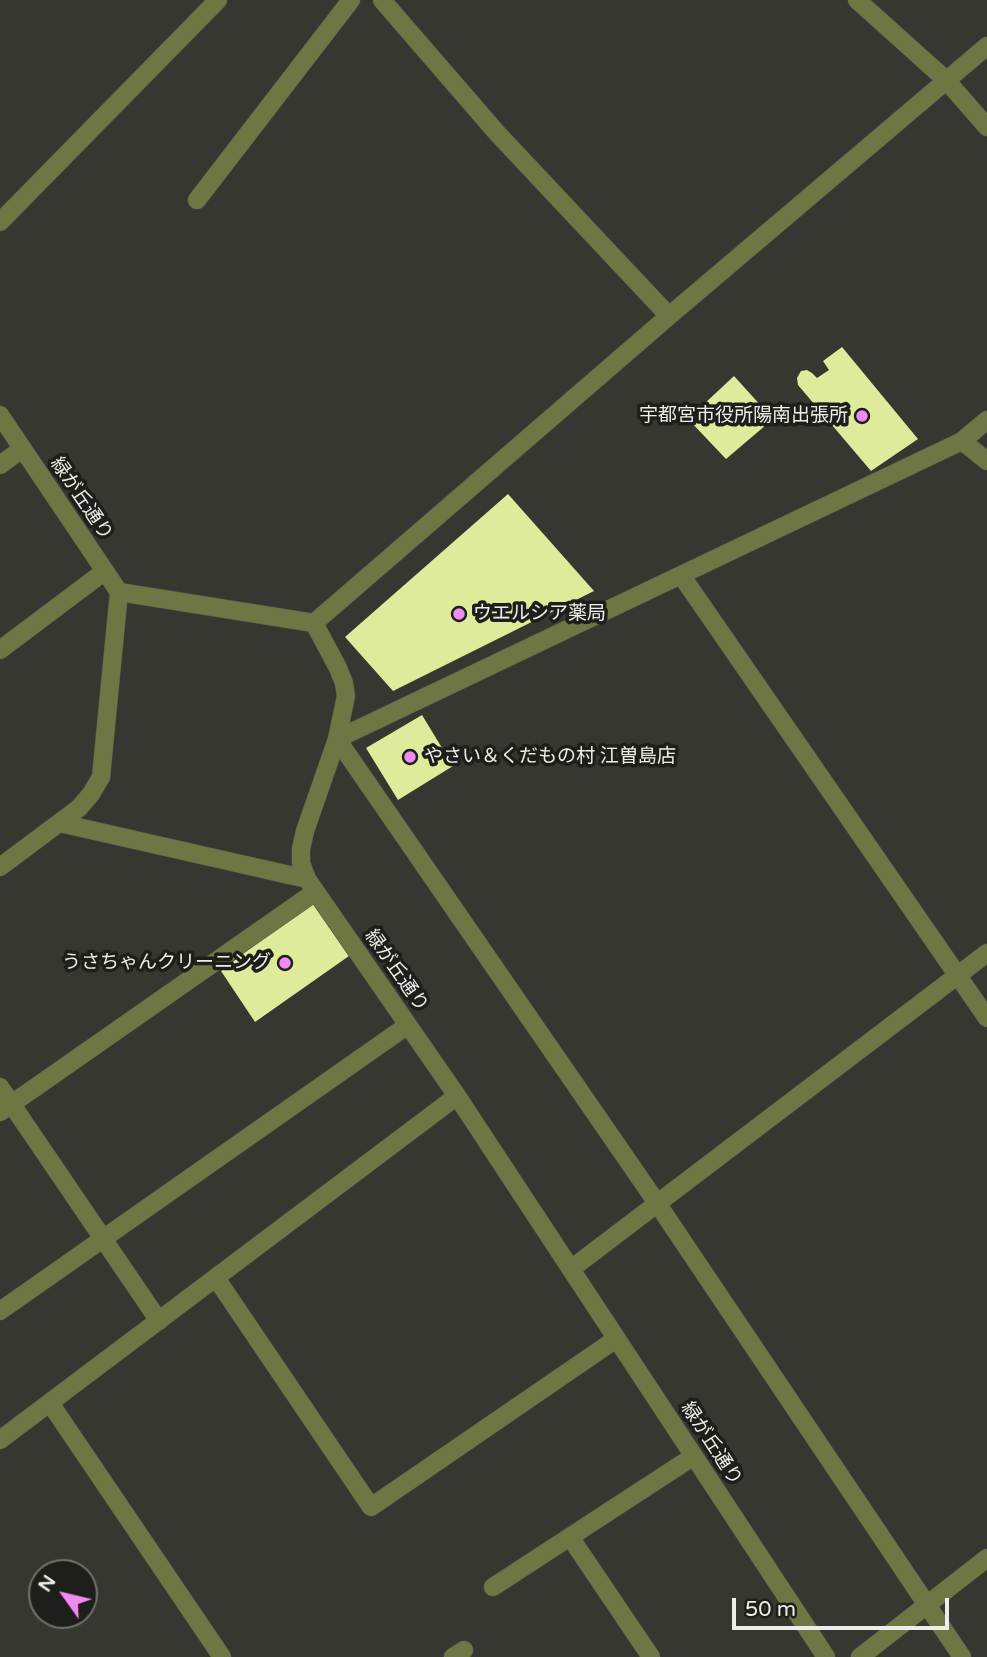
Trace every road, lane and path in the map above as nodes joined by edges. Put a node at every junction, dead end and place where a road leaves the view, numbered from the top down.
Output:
1 (218, 0) edge
2 (351, 0) edge
3 (382, 0) edge
4 (857, 0) edge
5 (987, 46) edge
6 (946, 80) junction
7 (987, 127) edge
8 (197, 200) dead end
9 (0, 222) edge
10 (669, 316) junction
11 (0, 415) edge
12 (987, 420) edge
13 (962, 441) junction
14 (22, 449) junction
15 (987, 461) edge
16 (0, 466) edge
17 (104, 571) junction
18 (681, 575) junction
19 (119, 592) junction
20 (314, 622) junction
21 (0, 650) edge
22 (337, 738) junction
23 (60, 823) junction
24 (0, 867) edge
25 (311, 886) junction
26 (987, 953) edge
27 (958, 976) junction
28 (987, 1017) edge
29 (408, 1026) junction
30 (0, 1087) edge
31 (457, 1096) junction
32 (6, 1108) edge
33 (657, 1203) junction
34 (103, 1238) junction
35 (571, 1269) junction
36 (216, 1278) junction
37 (0, 1311) edge
38 (159, 1321) junction
39 (616, 1339) junction
40 (50, 1403) junction
41 (0, 1440) edge
42 (694, 1456) junction
43 (570, 1537) junction
44 (987, 1558) edge
45 (493, 1587) dead end
46 (928, 1605) junction
47 (222, 1657) edge
48 (651, 1657) edge
49 (826, 1657) edge
50 (860, 1657) edge
51 (962, 1657) edge

1 - 9 street
2 - 8 street
3 - 10 street
4 - 6 street
5 - 6 street
6 - 7 street
6 - 10 street
10 - 20 street
11 - 14 street, 緑が丘通り
12 - 13 street
13 - 15 street
13 - 18 street
14 - 16 street
14 - 17 street, 緑が丘通り
17 - 19 street, 緑が丘通り
17 - 21 street
18 - 22 street
18 - 27 street
19 - 20 street
19 - 23 street
20 - 22 street, 緑が丘通り
22 - 25 street, 緑が丘通り
22 - 33 street
23 - 24 street
23 - 25 street
25 - 29 street, 緑が丘通り
25 - 32 street
26 - 27 street
27 - 28 street
27 - 33 street
29 - 31 street, 緑が丘通り
29 - 34 street
30 - 32 street
31 - 35 street, 緑が丘通り
31 - 36 street
32 - 34 street
33 - 35 street
33 - 46 street
34 - 37 street
34 - 38 street
35 - 39 street, 緑が丘通り
36 - 38 street
36 - 39 street
38 - 40 street
39 - 42 street, 緑が丘通り
40 - 41 street
40 - 47 street
42 - 43 street
42 - 49 street, 緑が丘通り
43 - 45 street
43 - 48 street
44 - 46 street
46 - 50 street
46 - 51 street

